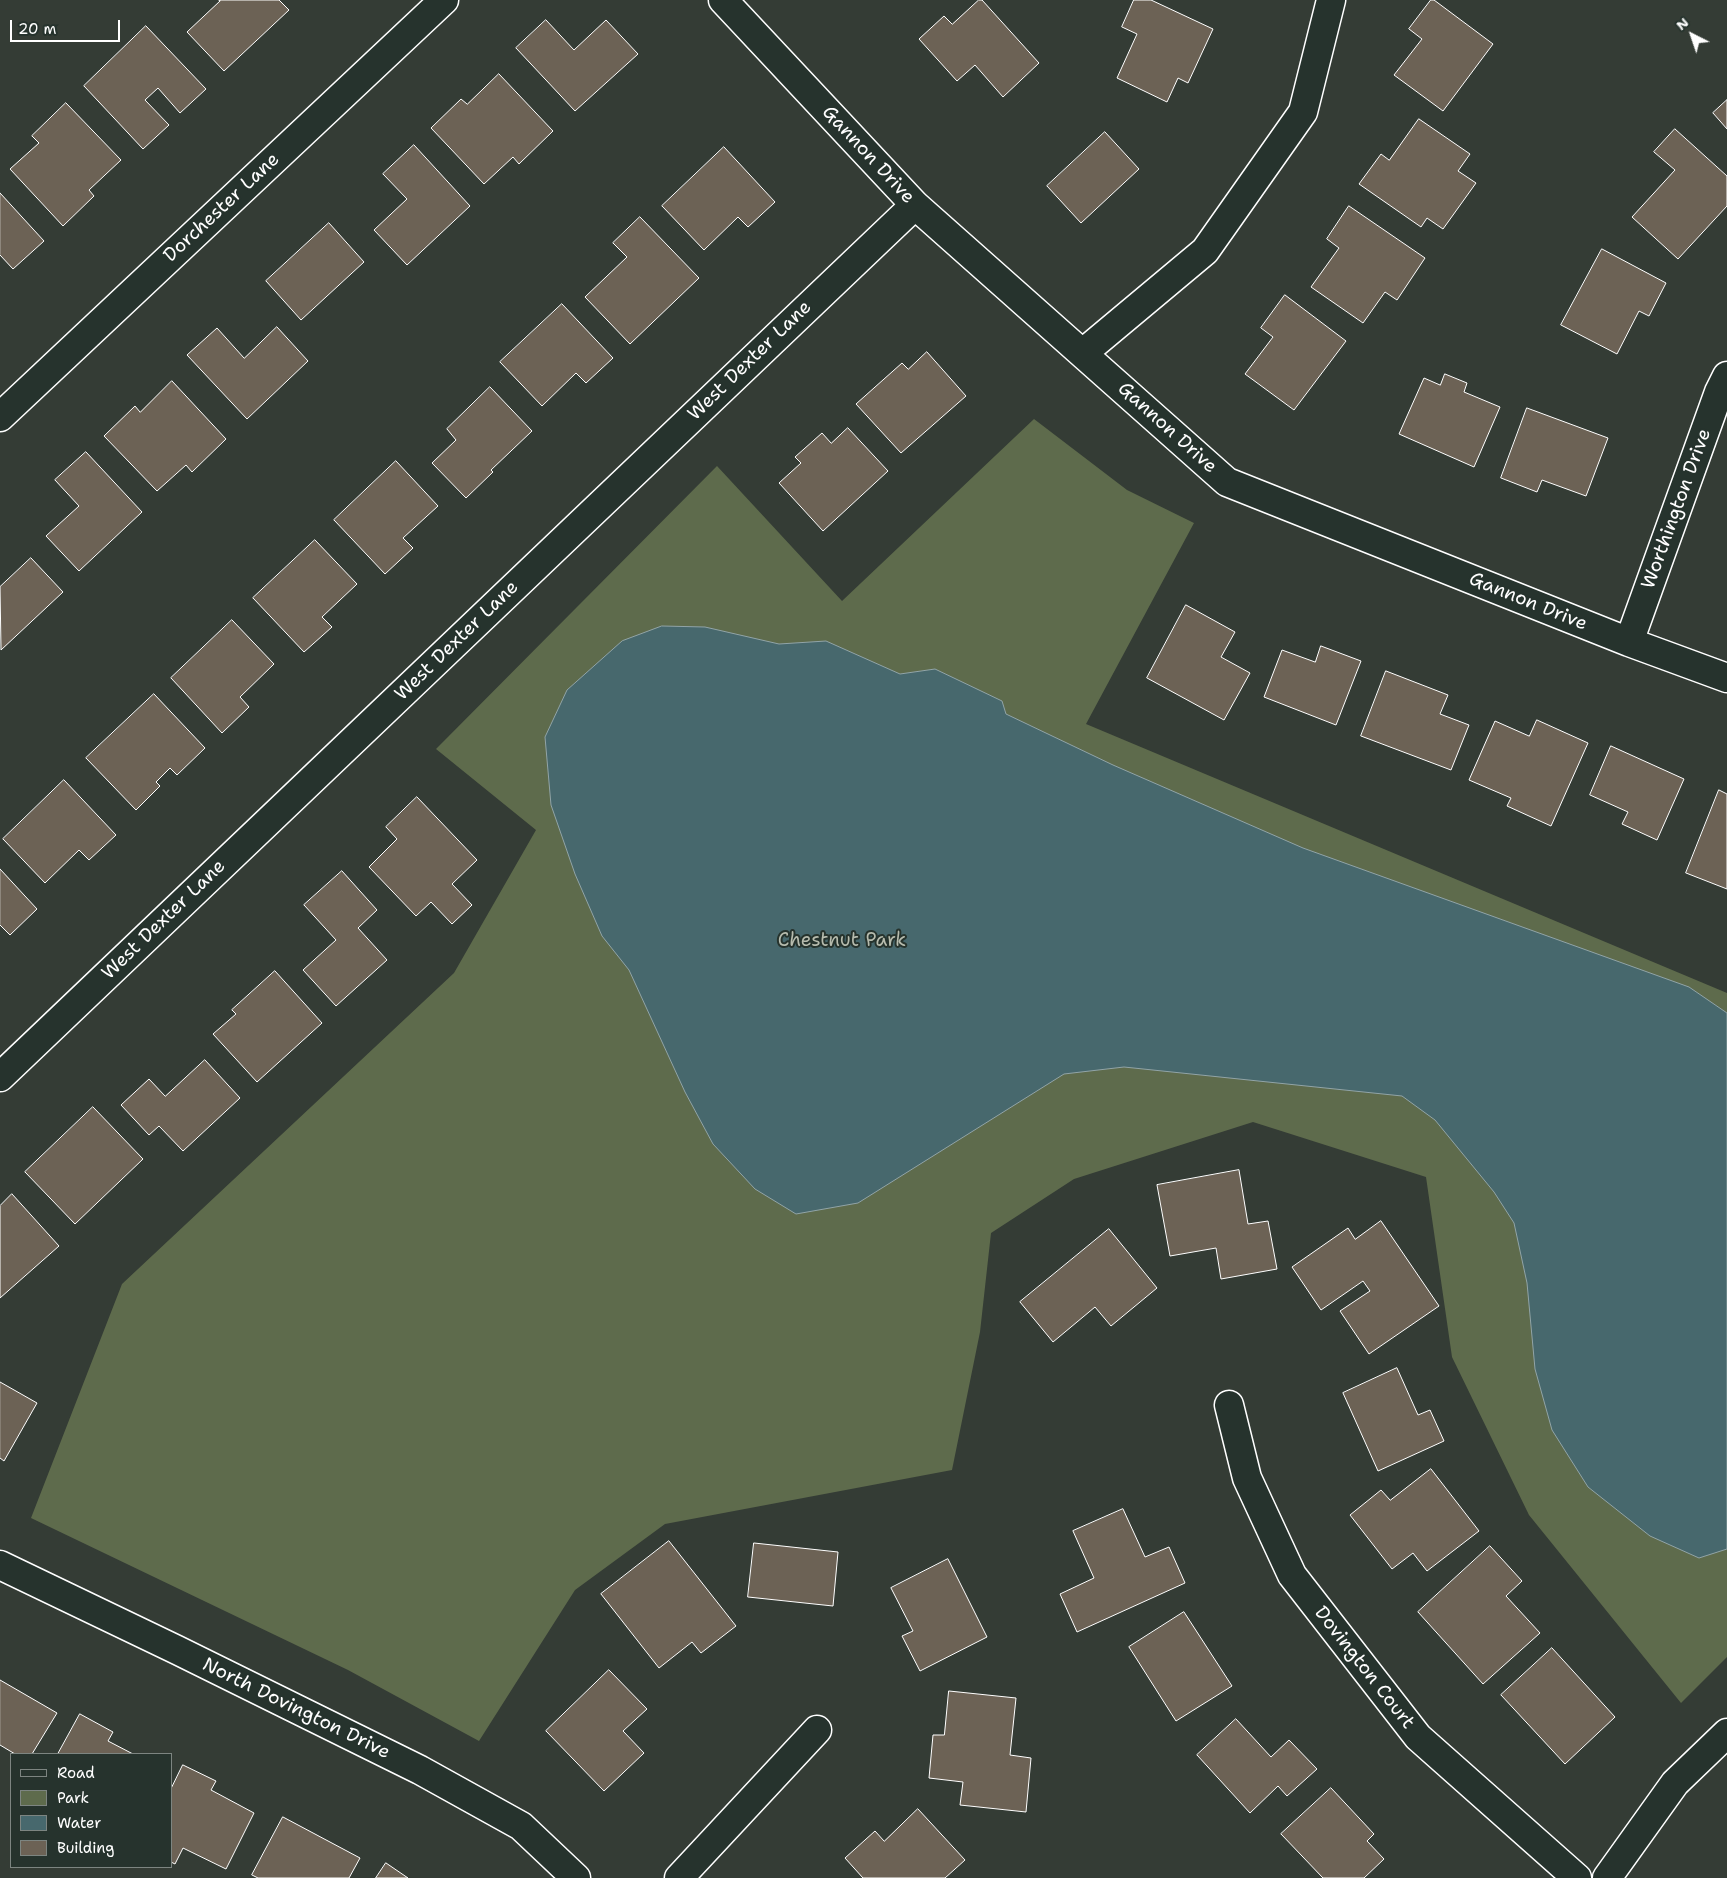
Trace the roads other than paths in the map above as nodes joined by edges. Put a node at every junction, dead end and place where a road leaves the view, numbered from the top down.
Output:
1 (444, 0) edge
2 (723, 0) edge
3 (1331, 0) edge
4 (915, 205) junction
5 (1083, 353) junction
6 (1727, 376) edge
7 (0, 417) edge
8 (1629, 642) junction
9 (1727, 678) edge
10 (0, 1077) edge
11 (1229, 1405) dead end
12 (0, 1565) edge
13 (817, 1730) dead end
14 (1727, 1733) edge
15 (576, 1878) edge
16 (679, 1878) edge
17 (1577, 1878) edge
18 (1607, 1878) edge

1 - 7 street, Dorchester Lane
2 - 4 street, Gannon Drive
3 - 5 street
4 - 5 street, Gannon Drive
4 - 10 street, West Dexter Lane
5 - 8 street, Gannon Drive
6 - 8 street, Worthington Drive
8 - 9 street, Gannon Drive
11 - 17 street, Dovington Court
12 - 15 street, North Dovington Drive
13 - 16 street
14 - 18 street

